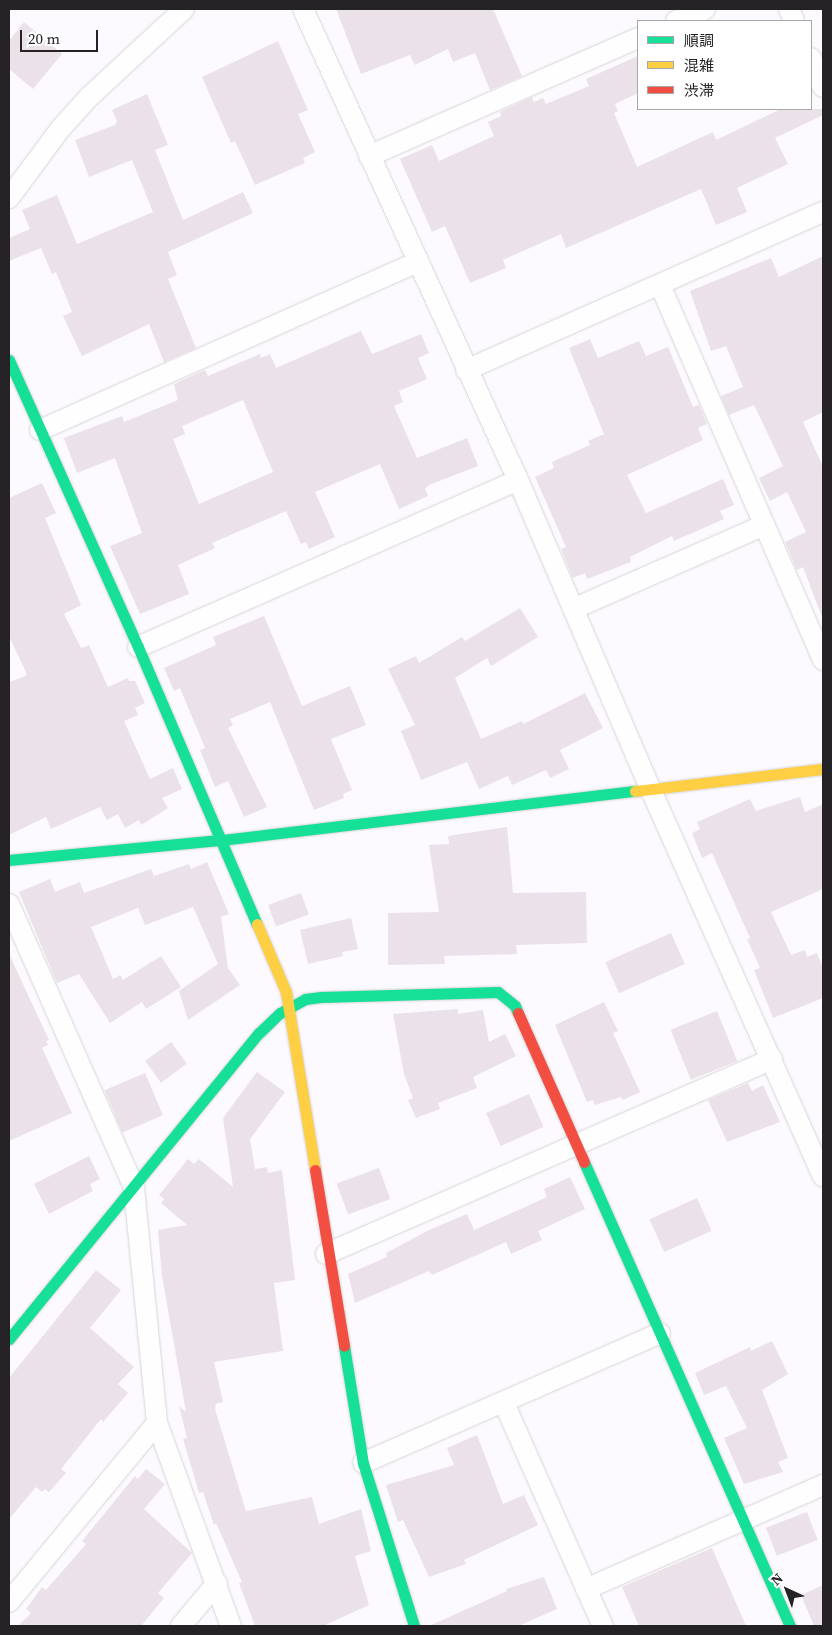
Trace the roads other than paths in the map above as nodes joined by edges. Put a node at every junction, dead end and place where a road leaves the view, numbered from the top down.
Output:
1 (184, 9) edge
2 (303, 9) edge
3 (705, 9) edge
4 (678, 20) edge
5 (637, 38) edge
6 (812, 60) edge
7 (823, 87) edge
8 (369, 156) junction
9 (9, 198) edge
10 (823, 212) edge
11 (418, 262) junction
12 (660, 285) junction
13 (9, 360) edge
14 (466, 370) junction
15 (40, 430) junction
16 (518, 480) junction
17 (764, 524) junction
18 (573, 609) junction
19 (138, 647) junction
20 (823, 660) edge
21 (823, 769) edge
22 (650, 788) junction
23 (222, 840) junction
24 (9, 860) edge
25 (9, 904) edge
26 (290, 1007) junction
27 (772, 1059) junction
28 (578, 1146) junction
29 (823, 1176) edge
30 (134, 1188) junction
31 (326, 1254) junction
32 (660, 1333) junction
33 (9, 1339) edge
34 (504, 1403) junction
35 (157, 1424) junction
36 (363, 1463) junction
37 (823, 1485) edge
38 (743, 1520) junction
39 (217, 1583) junction
40 (586, 1589) junction
41 (9, 1602) edge
42 (181, 1626) edge
43 (231, 1626) edge
44 (414, 1626) edge
45 (602, 1626) edge
46 (790, 1626) edge

1 - 9 street
2 - 8 street
3 - 4 street
5 - 8 street
6 - 7 street
8 - 11 street
10 - 12 street
11 - 14 street
11 - 15 street
12 - 14 street
12 - 17 street
13 - 15 street
14 - 16 street
15 - 19 street
16 - 18 street
16 - 19 street
17 - 18 street
17 - 20 street
18 - 22 street
19 - 23 street
21 - 22 street
22 - 23 street
22 - 27 street
23 - 24 street
23 - 26 street
25 - 30 street
26 - 28 street
26 - 30 street
26 - 31 street
27 - 28 street
27 - 29 street
28 - 31 street
28 - 32 street
30 - 33 street
30 - 35 street
31 - 36 street
32 - 34 street
32 - 38 street
34 - 36 street
34 - 40 street
35 - 39 street
35 - 41 street
36 - 44 street
37 - 38 street
38 - 40 street
38 - 46 street
39 - 42 street
39 - 43 street
40 - 45 street

